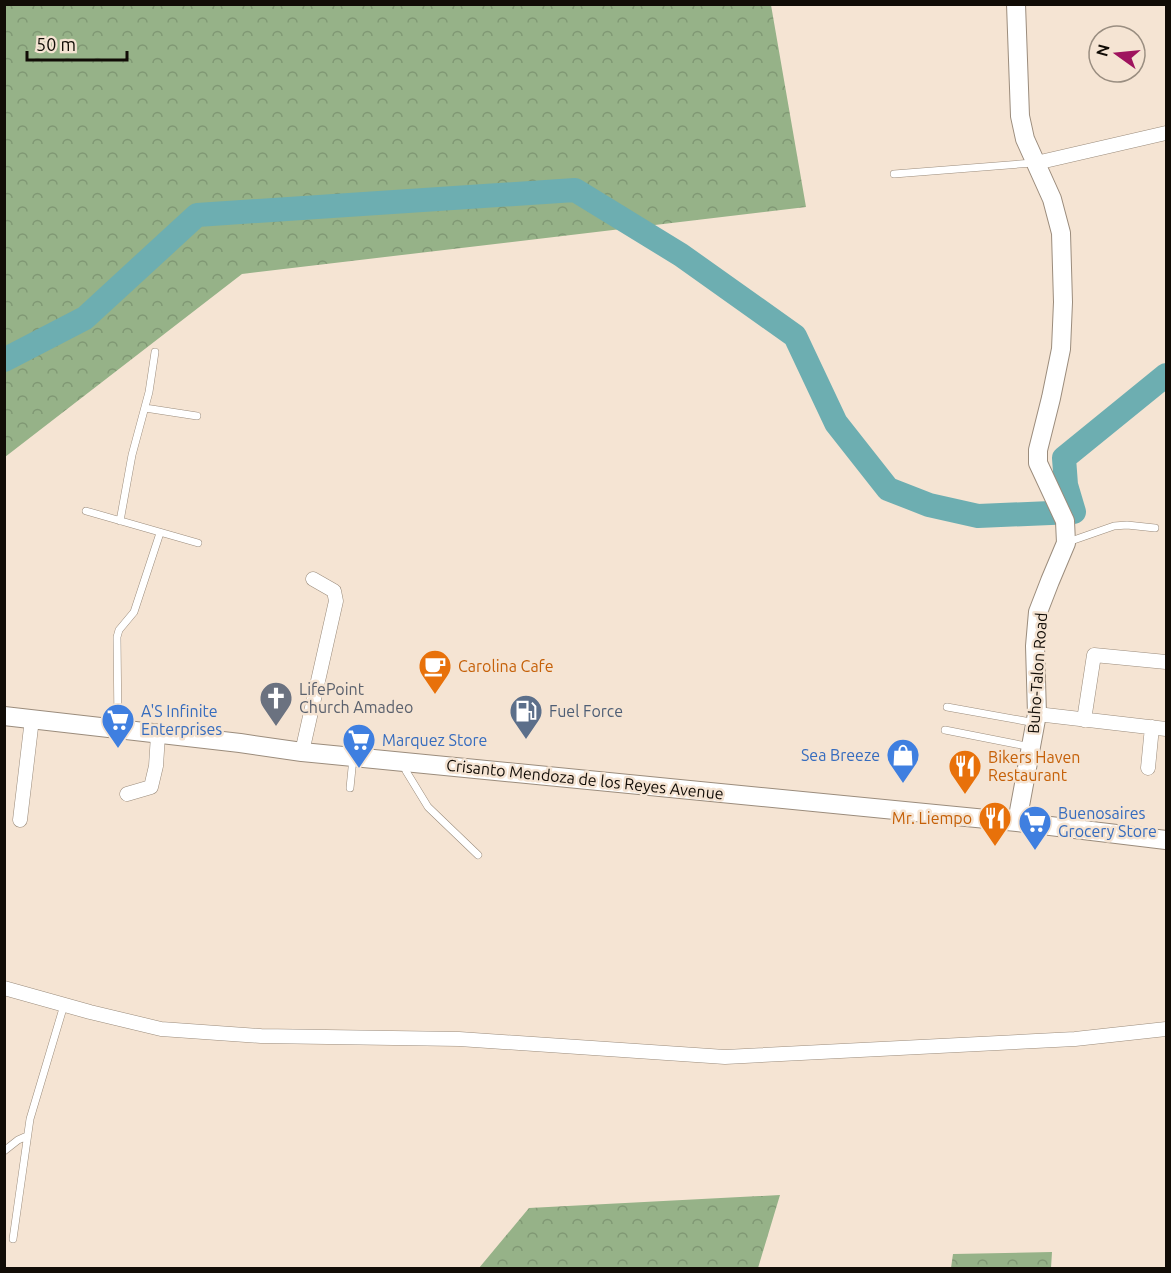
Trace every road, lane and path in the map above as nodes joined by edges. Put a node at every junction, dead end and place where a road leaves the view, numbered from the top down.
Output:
1 (1016, 4) edge
2 (1167, 133) edge
3 (1036, 162) junction
4 (894, 174) dead end
5 (155, 352) dead end
6 (145, 408) junction
7 (197, 416) dead end
8 (86, 511) dead end
9 (120, 521) junction
10 (1155, 528) dead end
11 (160, 532) junction
12 (198, 543) dead end
13 (1066, 543) junction
14 (313, 579) dead end
15 (1167, 662) edge
16 (946, 708) dead end
17 (4, 716) edge
18 (1036, 718) junction
19 (32, 719) junction
20 (1084, 720) junction
21 (1152, 727) junction
22 (1167, 729) edge
23 (118, 730) junction
24 (945, 730) dead end
25 (158, 735) junction
26 (1031, 747) junction
27 (302, 752) junction
28 (353, 757) junction
29 (404, 761) junction
30 (1148, 768) dead end
31 (350, 788) dead end
32 (127, 794) dead end
33 (20, 820) dead end
34 (1017, 822) junction
35 (1167, 840) edge
36 (478, 855) dead end
37 (4, 988) edge
38 (64, 1005) junction
39 (1167, 1029) edge
40 (27, 1136) junction
41 (4, 1151) edge
42 (13, 1239) dead end

1 - 3 main road, Buho-Talon Road
2 - 3 street
3 - 4 lane
3 - 13 main road, Buho-Talon Road
5 - 6 lane
6 - 7 lane
6 - 9 lane
8 - 9 lane
9 - 11 lane
10 - 13 lane
11 - 12 lane
11 - 23 lane
13 - 18 main road, Buho-Talon Road
14 - 27 street
15 - 20 street
16 - 18 lane
17 - 19 main road, Crisanto Mendoza de los Reyes Avenue
18 - 20 street
18 - 26 main road, Buho-Talon Road
19 - 23 main road, Crisanto Mendoza de los Reyes Avenue
19 - 33 street
20 - 21 street
21 - 22 street
21 - 30 street
23 - 25 main road, Crisanto Mendoza de los Reyes Avenue
24 - 26 lane
25 - 27 main road, Crisanto Mendoza de los Reyes Avenue
25 - 32 street
26 - 34 main road, Buho-Talon Road
27 - 28 main road, Crisanto Mendoza de los Reyes Avenue
28 - 29 main road, Crisanto Mendoza de los Reyes Avenue
28 - 31 lane
29 - 34 main road, Crisanto Mendoza de los Reyes Avenue
29 - 36 lane
34 - 35 main road, Crisanto Mendoza de los Reyes Avenue
37 - 38 street
38 - 39 street
38 - 40 lane
40 - 41 lane
40 - 42 lane

